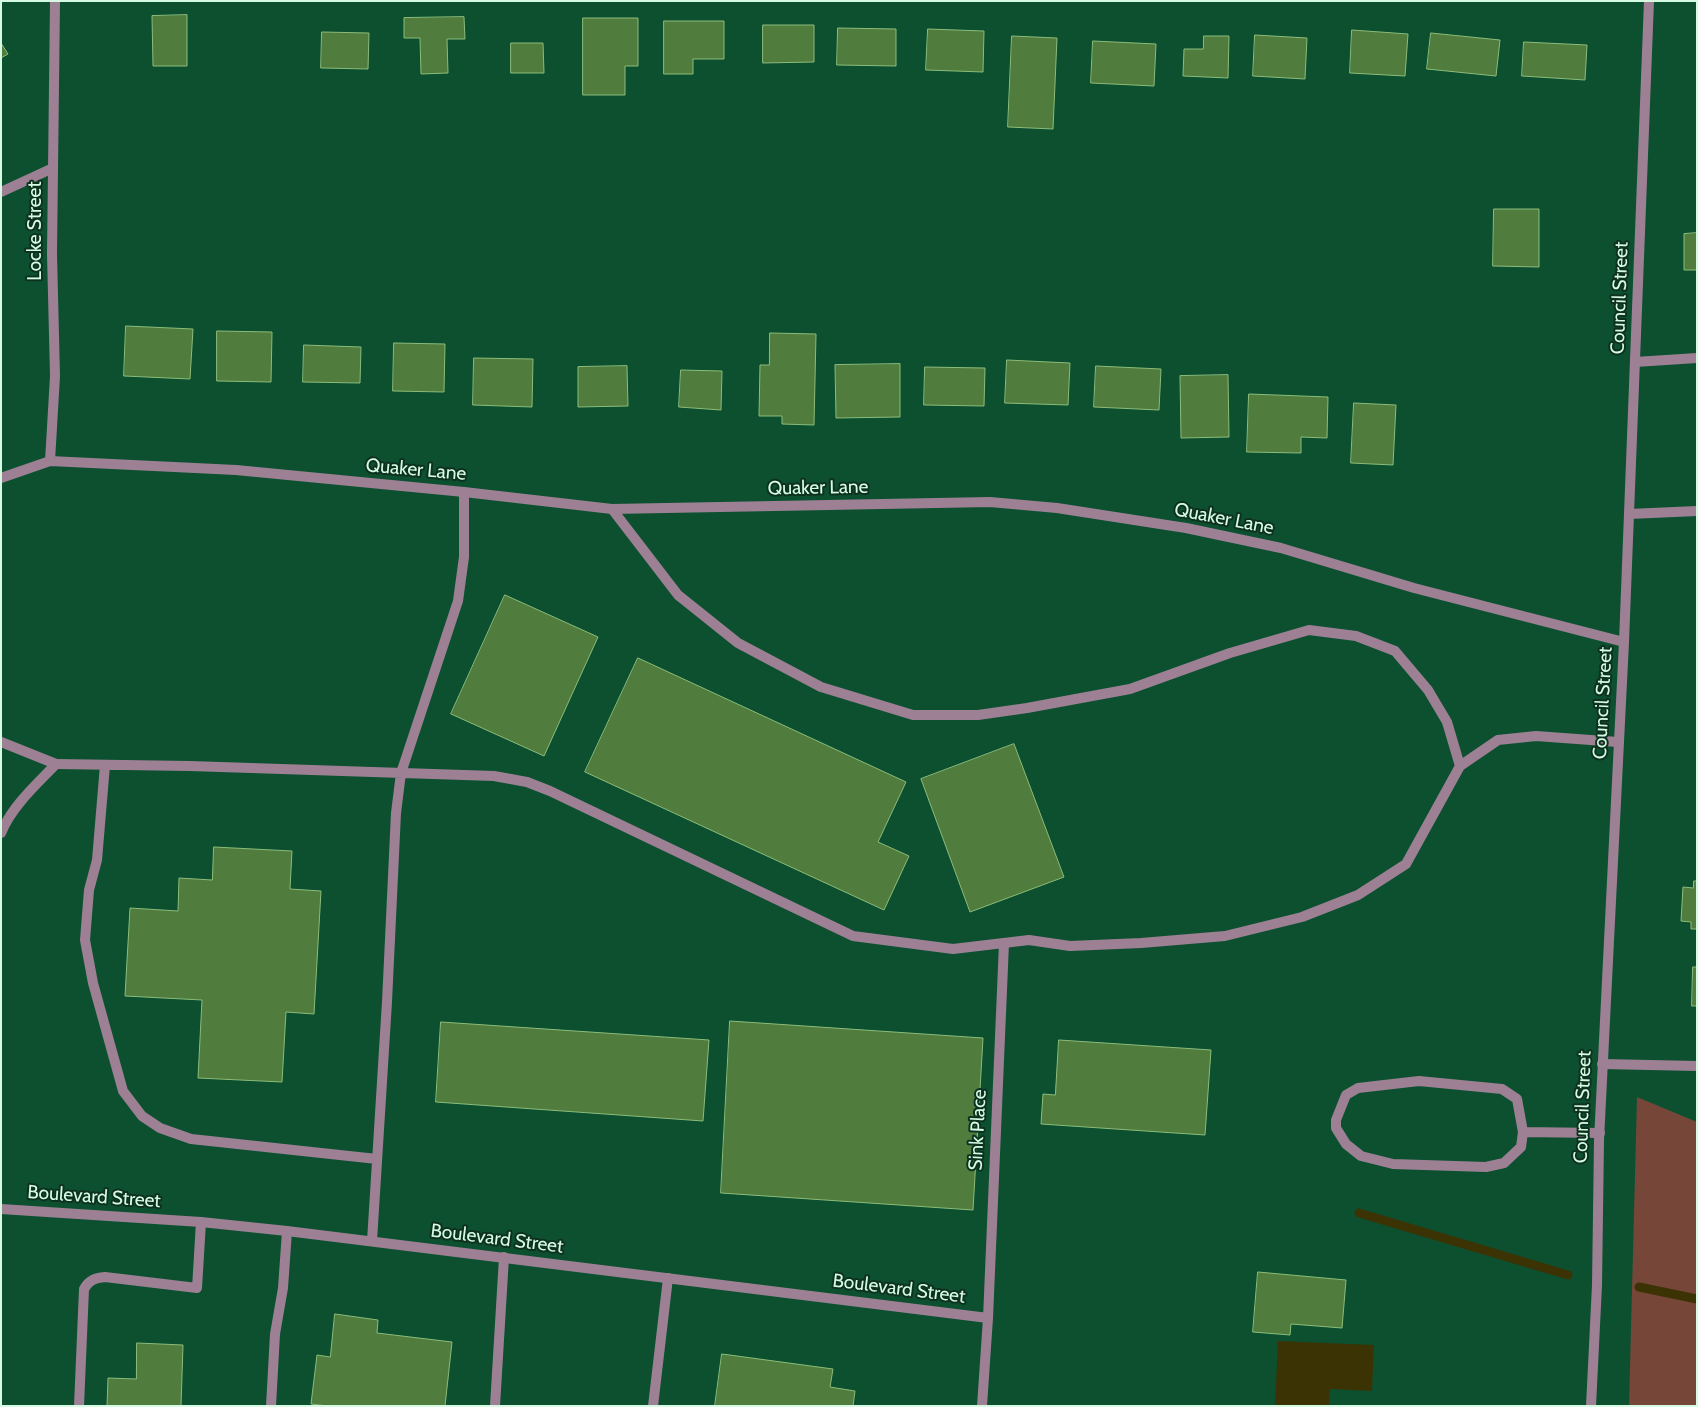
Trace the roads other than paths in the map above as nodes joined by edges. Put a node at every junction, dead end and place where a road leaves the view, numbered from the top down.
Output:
1 (55, 1) edge
2 (1649, 1) edge
3 (53, 168) junction
4 (1, 192) edge
5 (1697, 358) edge
6 (1635, 362) junction
7 (50, 461) junction
8 (1, 478) edge
9 (464, 492) junction
10 (612, 509) junction
11 (1697, 511) edge
12 (1629, 514) junction
13 (1624, 642) junction
14 (1, 742) edge
15 (1618, 742) junction
16 (56, 764) junction
17 (105, 765) junction
18 (1460, 766) junction
19 (401, 773) junction
20 (1, 833) edge
21 (1004, 943) junction
22 (1602, 1064) junction
23 (1697, 1066) edge
24 (1523, 1132) junction
25 (1600, 1133) junction
26 (377, 1159) junction
27 (1, 1209) edge
28 (201, 1222) junction
29 (287, 1231) junction
30 (372, 1241) junction
31 (504, 1257) junction
32 (668, 1278) junction
33 (988, 1318) junction
34 (79, 1406) edge
35 (271, 1406) edge
36 (495, 1406) edge
37 (653, 1406) edge
38 (982, 1406) edge
39 (1591, 1406) edge

1 - 3 street, Locke Street
2 - 6 street, Council Street
3 - 4 street
3 - 7 street, Locke Street
5 - 6 street
6 - 12 street, Council Street
7 - 8 street, Quaker Lane
7 - 9 street, Quaker Lane
9 - 10 street, Quaker Lane
9 - 19 street
10 - 13 street, Quaker Lane
10 - 18 street
11 - 12 street
12 - 13 street, Council Street
13 - 15 street, Council Street
14 - 16 street
15 - 18 street
15 - 22 street, Council Street
16 - 17 street
16 - 20 street
17 - 19 street
17 - 26 street
18 - 21 street
19 - 21 street
19 - 26 street
21 - 33 street, Sink Place
22 - 23 street
22 - 25 street, Council Street
24 - 24 street
24 - 25 street
25 - 39 street, Council Street
26 - 30 street
27 - 28 street, Boulevard Street
28 - 29 street, Boulevard Street
28 - 34 street
29 - 30 street, Boulevard Street
29 - 35 street
30 - 31 street, Boulevard Street
31 - 32 street, Boulevard Street
31 - 36 street
32 - 33 street, Boulevard Street
32 - 37 street
33 - 38 street, Sink Place

